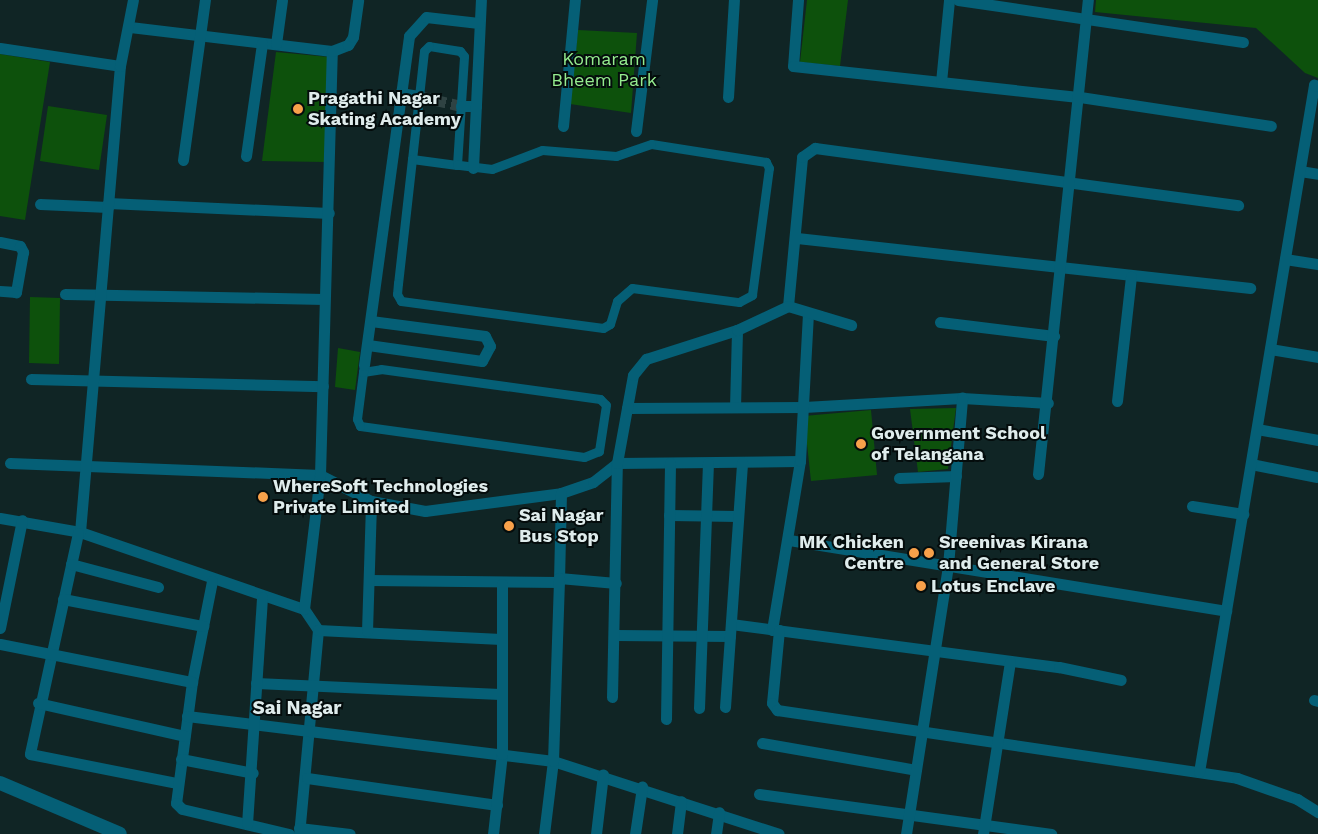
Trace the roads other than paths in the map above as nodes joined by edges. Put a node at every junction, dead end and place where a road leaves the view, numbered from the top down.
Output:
1 (133, 0) edge
2 (205, 0) edge
3 (282, 0) edge
4 (358, 0) edge
5 (481, 0) edge
6 (575, 0) edge
7 (652, 0) edge
8 (734, 0) edge
9 (798, 0) edge
10 (950, 0) edge
11 (958, 0) edge
12 (1088, 0) edge
13 (1086, 17) junction
14 (479, 23) junction
15 (130, 27) junction
16 (201, 36) junction
17 (1243, 42) dead end
18 (262, 43) junction
19 (276, 44) junction
20 (0, 48) edge
21 (332, 51) junction
22 (120, 66) junction
23 (941, 82) junction
24 (1318, 86) edge
25 (400, 93) junction
26 (419, 96) junction
27 (728, 97) dead end
28 (1080, 98) junction
29 (461, 106) junction
30 (476, 106) junction
31 (563, 126) dead end
32 (1271, 126) dead end
33 (636, 131) dead end
34 (246, 156) dead end
35 (412, 159) junction
36 (182, 160) dead end
37 (457, 166) junction
38 (473, 168) junction
39 (1300, 171) junction
40 (1318, 174) edge
41 (1071, 180) junction
42 (40, 204) dead end
43 (108, 205) junction
44 (1238, 205) dead end
45 (329, 213) junction
46 (797, 238) junction
47 (0, 242) edge
48 (1285, 258) junction
49 (1060, 263) junction
50 (1318, 264) edge
51 (1131, 277) junction
52 (1250, 288) dead end
53 (0, 291) edge
54 (65, 294) dead end
55 (103, 295) junction
56 (324, 300) junction
57 (788, 306) junction
58 (808, 315) junction
59 (370, 321) junction
60 (940, 322) dead end
61 (852, 325) dead end
62 (737, 330) junction
63 (1054, 336) junction
64 (368, 345) junction
65 (1270, 349) junction
66 (1318, 357) edge
67 (364, 368) junction
68 (31, 379) dead end
69 (95, 381) junction
70 (323, 386) junction
71 (962, 398) junction
72 (1117, 401) dead end
73 (1048, 403) junction
74 (734, 407) junction
75 (804, 407) junction
76 (627, 408) junction
77 (1257, 429) junction
78 (1318, 440) edge
79 (800, 461) junction
80 (10, 463) dead end
81 (670, 463) junction
82 (708, 463) junction
83 (742, 463) junction
84 (617, 464) junction
85 (1251, 464) junction
86 (86, 467) junction
87 (1038, 474) dead end
88 (320, 475) junction
89 (956, 476) junction
90 (899, 478) dead end
91 (1316, 478) dead end
92 (561, 493) junction
93 (371, 501) junction
94 (1192, 506) dead end
95 (1243, 514) junction
96 (669, 515) junction
97 (706, 516) junction
98 (738, 516) junction
99 (0, 518) edge
100 (22, 520) junction
101 (79, 532) junction
102 (789, 540) junction
103 (71, 564) junction
104 (948, 566) junction
105 (369, 580) junction
106 (559, 580) junction
107 (212, 581) junction
108 (4, 583) edge
109 (616, 583) junction
110 (502, 584) junction
111 (158, 587) dead end
112 (262, 597) junction
113 (63, 600) junction
114 (304, 609) junction
115 (1226, 611) junction
116 (203, 626) junction
117 (0, 628) edge
118 (318, 630) junction
119 (730, 630) junction
120 (776, 630) junction
121 (367, 631) junction
122 (615, 635) junction
123 (702, 636) junction
124 (668, 637) junction
125 (501, 639) junction
126 (0, 644) edge
127 (935, 650) junction
128 (50, 653) junction
129 (1010, 662) junction
130 (1120, 680) dead end
131 (192, 682) junction
132 (256, 683) junction
133 (314, 688) junction
134 (500, 694) junction
135 (612, 698) dead end
136 (38, 704) junction
137 (699, 708) dead end
138 (725, 708) dead end
139 (187, 716) junction
140 (666, 719) dead end
141 (254, 722) junction
142 (306, 728) junction
143 (923, 729) junction
144 (184, 736) junction
145 (997, 741) junction
146 (762, 742) dead end
147 (502, 754) junction
148 (181, 759) junction
149 (553, 761) junction
150 (916, 770) junction
151 (1199, 772) junction
152 (253, 773) junction
153 (603, 774) junction
154 (307, 778) junction
155 (0, 783) edge
156 (177, 784) junction
157 (642, 787) junction
158 (759, 794) dead end
159 (681, 801) junction
160 (497, 805) junction
161 (719, 812) junction
162 (1318, 812) edge
163 (909, 814) junction
164 (247, 824) junction
165 (983, 829) edge
166 (756, 830) edge
167 (296, 832) edge
168 (120, 834) edge
169 (350, 834) edge
170 (493, 834) edge
171 (544, 834) edge
172 (596, 834) edge
173 (636, 834) edge
174 (677, 834) edge
175 (716, 834) edge
176 (779, 834) edge
177 (906, 834) edge
178 (1051, 834) edge

1 - 15 street
2 - 16 street
3 - 19 street
4 - 21 street
5 - 14 street
6 - 31 street
7 - 33 street
8 - 27 street
9 - 23 street
10 - 23 street
11 - 13 street
12 - 13 street
13 - 17 street
13 - 28 street
14 - 25 street
14 - 30 street
15 - 16 street
15 - 22 street
16 - 18 street
16 - 36 street
18 - 19 street
18 - 34 street
19 - 21 street
20 - 22 street
21 - 45 street
22 - 43 street
23 - 28 street
24 - 39 street
25 - 26 street
25 - 59 street
26 - 29 street
26 - 35 street
28 - 32 street
28 - 41 street
29 - 30 street
29 - 37 street
30 - 38 street
35 - 37 street
35 - 38 street
37 - 38 street
39 - 40 street
39 - 48 street
41 - 44 street
41 - 46 street
41 - 49 street
42 - 43 street
43 - 45 street
43 - 55 street
45 - 56 street
46 - 49 street
46 - 57 street
47 - 53 street
48 - 50 street
48 - 65 street
49 - 51 street
49 - 63 street
51 - 52 street
51 - 72 street
54 - 55 street
55 - 56 street
55 - 69 street
56 - 70 street
57 - 58 street
57 - 62 street
58 - 61 street
58 - 75 street
59 - 64 street
59 - 64 street
60 - 63 street
62 - 74 street
62 - 76 street
63 - 73 street
64 - 67 street
65 - 66 street
65 - 77 street
67 - 67 street
68 - 69 street
69 - 70 street
69 - 86 street
70 - 88 street
71 - 73 street
71 - 75 street
71 - 89 street
73 - 87 street
74 - 75 street
74 - 76 street
75 - 79 street
76 - 84 street
77 - 78 street
77 - 85 street
79 - 83 street
79 - 102 street
80 - 86 street
81 - 82 street
81 - 84 street
81 - 96 street
82 - 83 street
82 - 97 street
83 - 98 street
84 - 92 street
84 - 109 street
85 - 91 street
85 - 95 street
86 - 88 street
86 - 101 street
88 - 93 street
88 - 114 street
89 - 90 street
89 - 104 street
92 - 93 street
92 - 106 street
93 - 105 street
94 - 95 street
95 - 115 street
96 - 97 street
96 - 124 street
97 - 98 street
97 - 123 street
98 - 119 street
99 - 100 street
100 - 101 street
100 - 108 street
101 - 103 street
101 - 107 street
102 - 104 street
102 - 120 street
103 - 111 street
103 - 113 street
104 - 115 street
104 - 127 street
105 - 110 street
105 - 121 street
106 - 109 street
106 - 110 street
106 - 149 street
107 - 112 street
107 - 116 street
108 - 117 street
109 - 122 street
110 - 125 street
112 - 114 street
112 - 132 street
113 - 116 street
113 - 128 street
114 - 118 street
115 - 151 street
116 - 131 street
118 - 121 street
118 - 133 street
119 - 120 street
119 - 123 street
119 - 138 street
120 - 127 street
120 - 143 street
121 - 125 street
122 - 124 street
122 - 135 street
123 - 124 street
123 - 137 street
124 - 140 street
125 - 134 street
126 - 128 street
127 - 129 street
127 - 143 street
128 - 131 street
128 - 136 street
129 - 130 street
129 - 145 street
131 - 139 street
132 - 133 street
132 - 141 street
133 - 134 street
133 - 142 street
134 - 147 street
136 - 144 street
136 - 156 street
139 - 141 street
139 - 144 street
141 - 142 street
141 - 152 street
142 - 147 street
142 - 154 street
143 - 145 street
143 - 150 street
144 - 148 street
145 - 151 street
145 - 165 street
146 - 150 street
147 - 149 street
147 - 160 street
148 - 152 street
148 - 156 street
149 - 153 street
149 - 171 street
150 - 163 street
151 - 162 street
152 - 164 street
153 - 157 street
153 - 172 street
154 - 160 street
154 - 167 street
155 - 168 street
156 - 164 street
157 - 159 street
157 - 173 street
158 - 163 street
159 - 161 street
159 - 174 street
160 - 170 street
161 - 166 street
161 - 175 street
163 - 165 street
163 - 177 street
164 - 167 street
165 - 178 street
166 - 176 street
167 - 169 street

